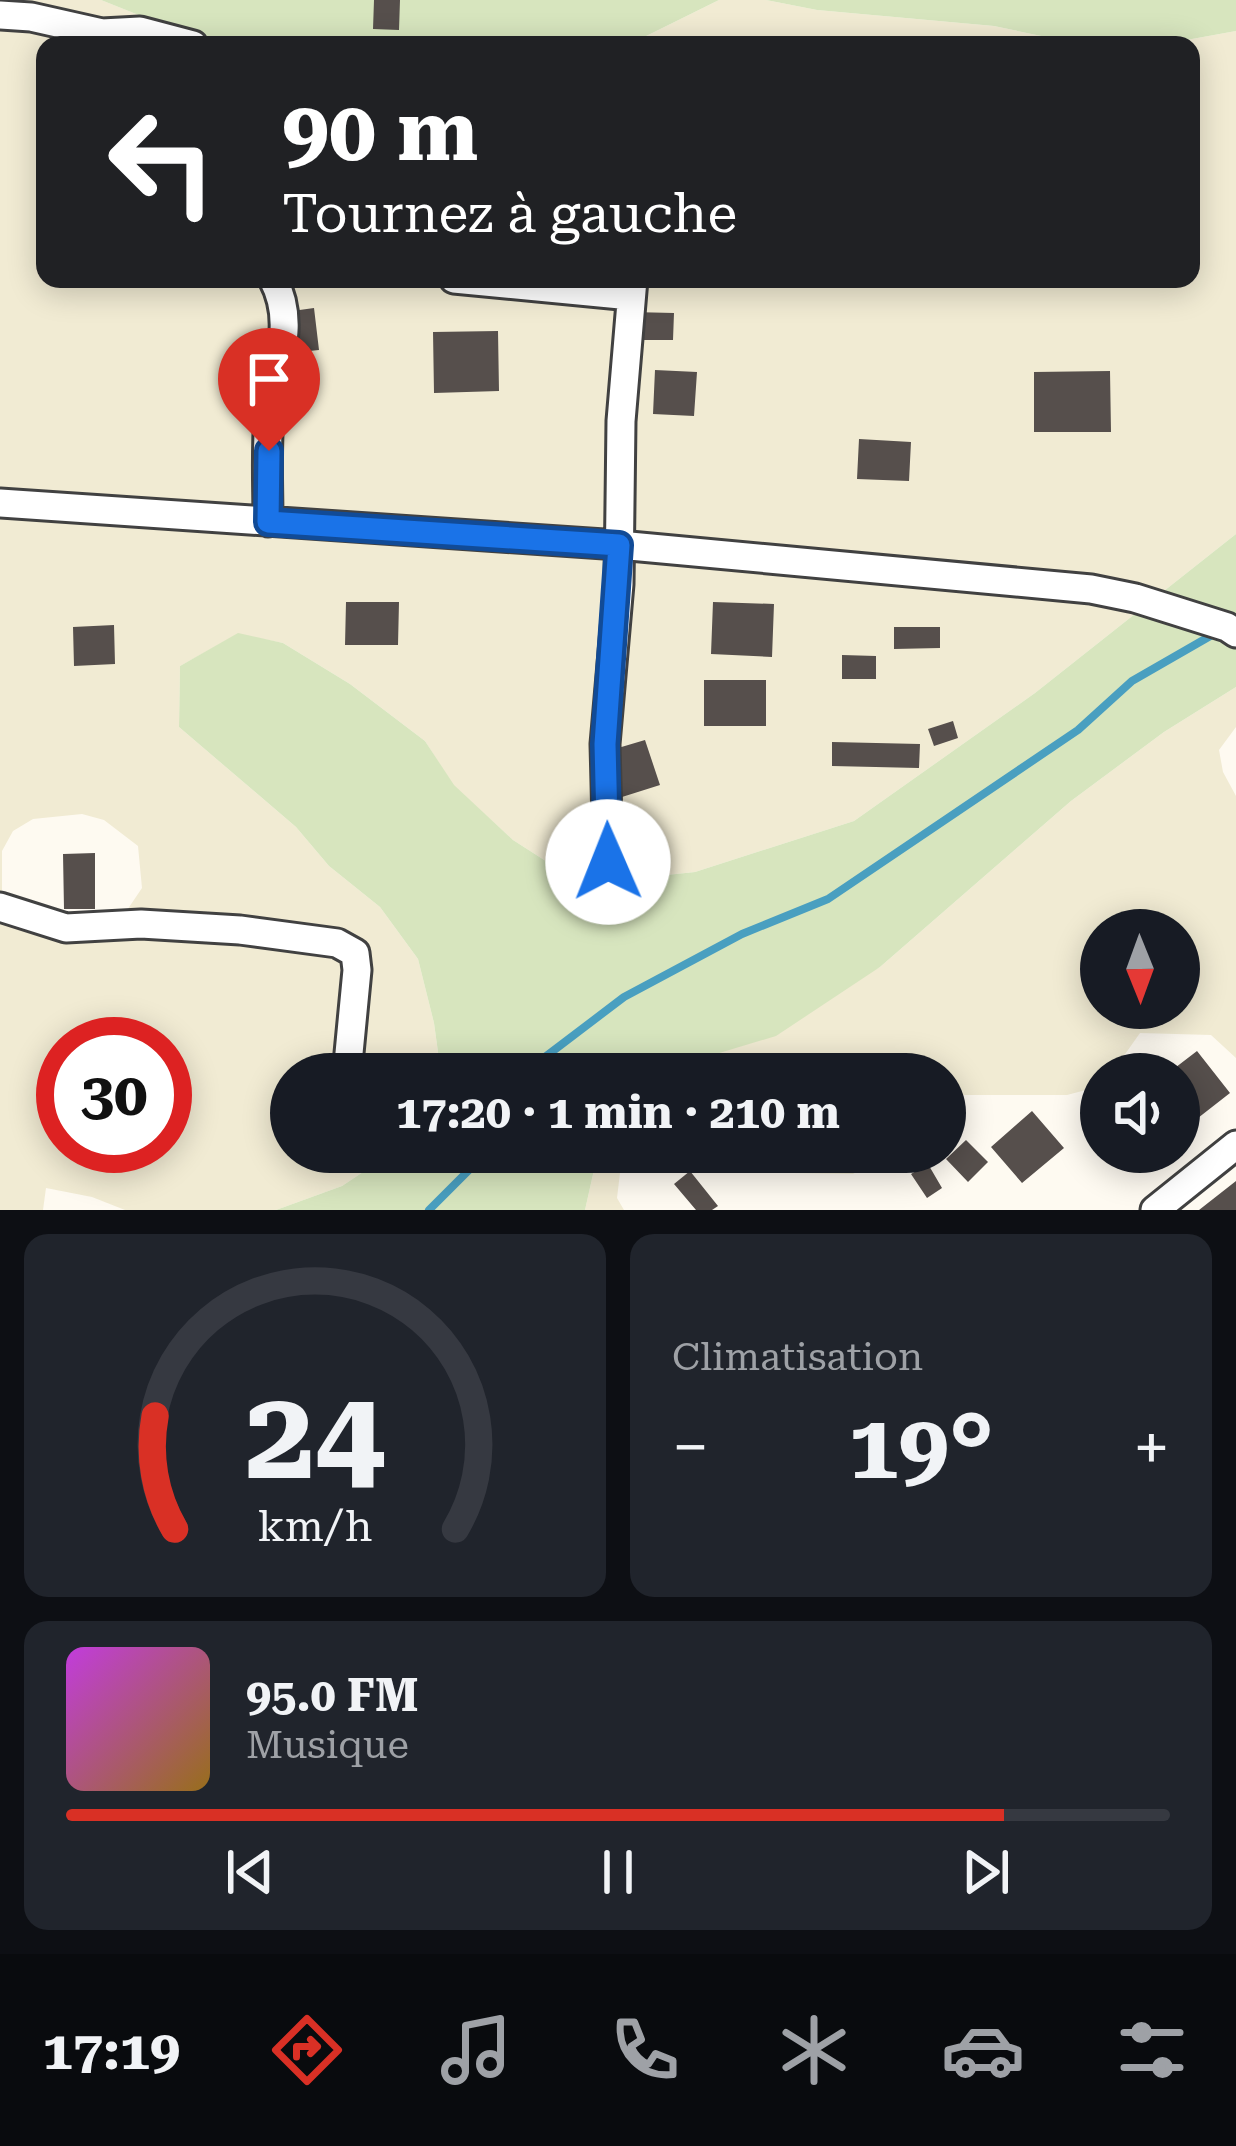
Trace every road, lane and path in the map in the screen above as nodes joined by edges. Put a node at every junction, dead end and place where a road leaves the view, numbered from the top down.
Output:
1 (0, 15) edge
2 (92, 36) edge
3 (116, 36) edge
4 (159, 36) edge
5 (277, 288) edge
6 (632, 288) edge
7 (0, 503) edge
8 (268, 522) junction
9 (619, 545) junction
10 (1236, 634) edge
11 (609, 901) dead end
12 (0, 907) edge
13 (349, 1053) edge
14 (1236, 1145) edge
15 (1155, 1210) edge

1 - 2 street
3 - 4 street
5 - 8 street
6 - 9 street
7 - 8 street
8 - 9 street
9 - 10 street
9 - 11 street
12 - 13 street
14 - 15 street

